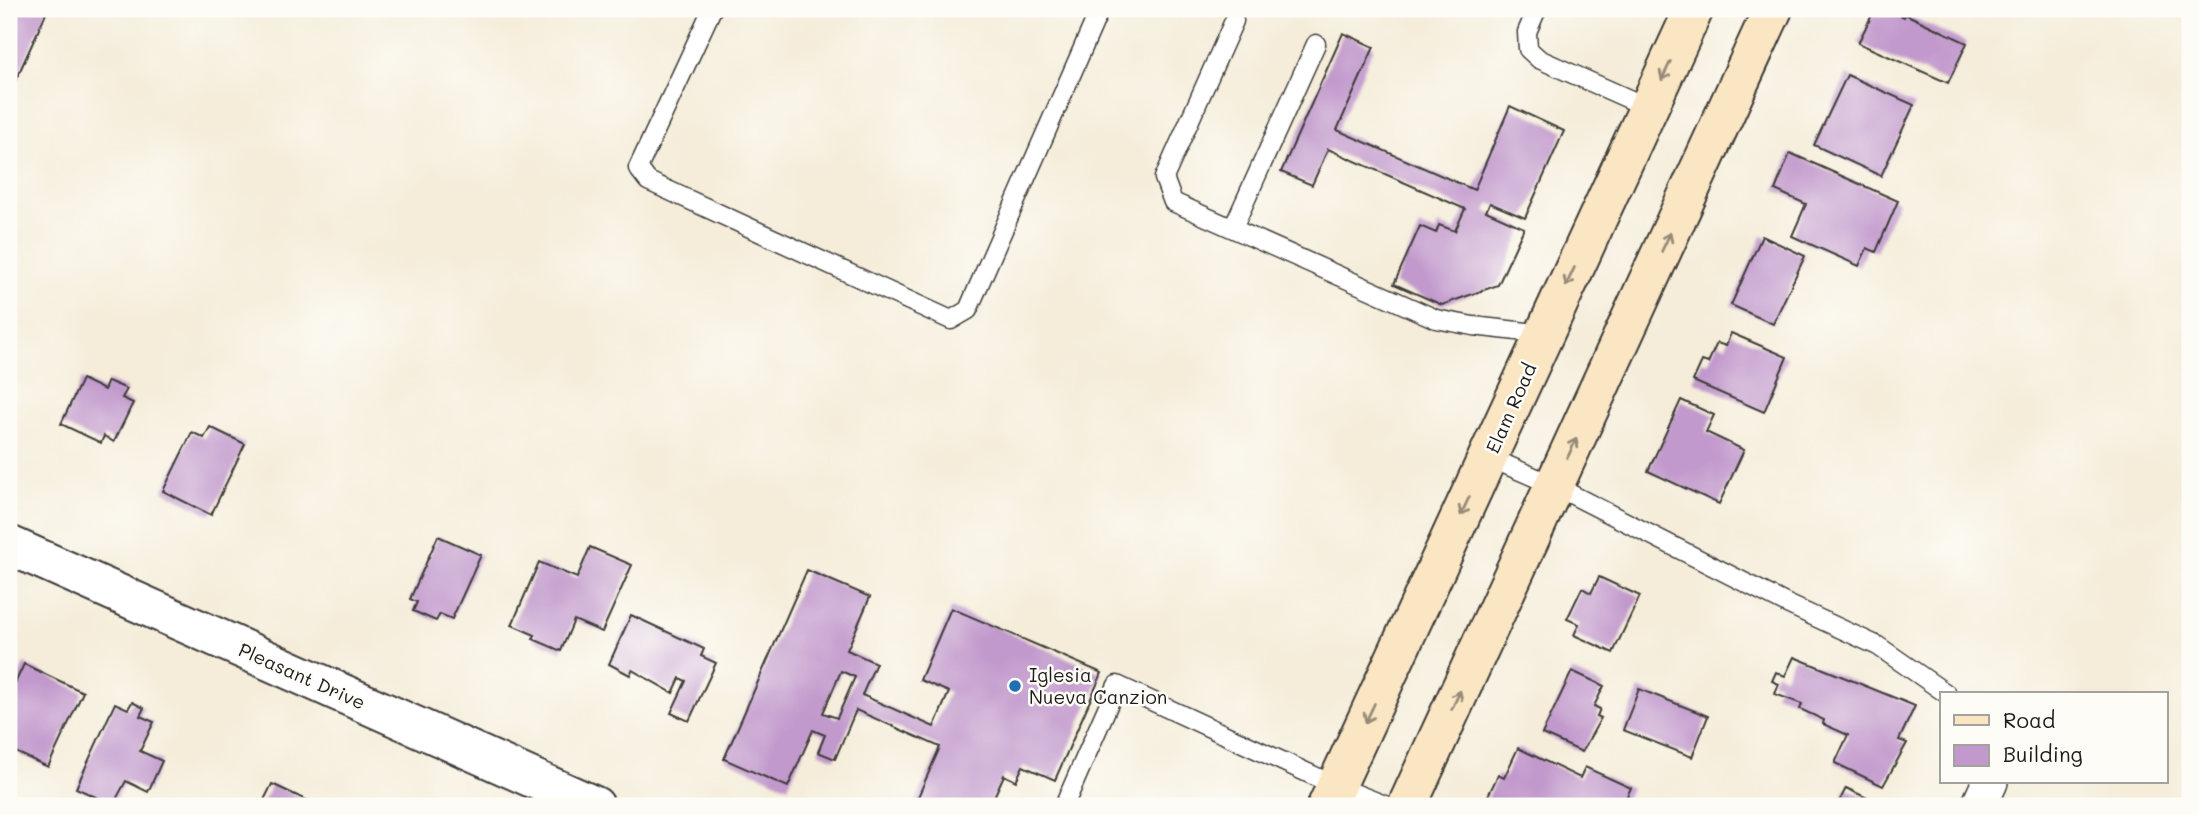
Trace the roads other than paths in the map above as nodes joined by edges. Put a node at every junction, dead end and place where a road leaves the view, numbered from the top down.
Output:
1 (712, 9) edge
2 (1100, 9) edge
3 (1537, 9) edge
4 (1694, 9) edge
5 (1773, 9) edge
6 (1234, 21) dead end
7 (1316, 44) dead end
8 (1648, 108) junction
9 (1233, 228) junction
10 (1544, 334) junction
11 (1488, 457) junction
12 (1555, 486) junction
13 (9, 545) edge
14 (1944, 692) edge
15 (1989, 784) edge
16 (1332, 796) edge
17 (595, 806) edge
18 (1064, 806) edge
19 (1387, 806) edge
20 (1407, 806) edge
21 (1979, 806) edge

1 - 2 lane
3 - 8 lane
4 -> 8 main road, Elam Road
12 -> 5 main road
6 - 9 lane
7 - 9 lane
8 -> 10 main road, Elam Road
9 - 10 lane
10 - 11 main road, Elam Road
11 - 12 lane
11 -> 16 main road, Elam Road
12 - 14 lane
20 -> 12 main road
13 - 17 street, Pleasant Drive
15 - 21 street
16 - 18 lane
16 - 19 lane

